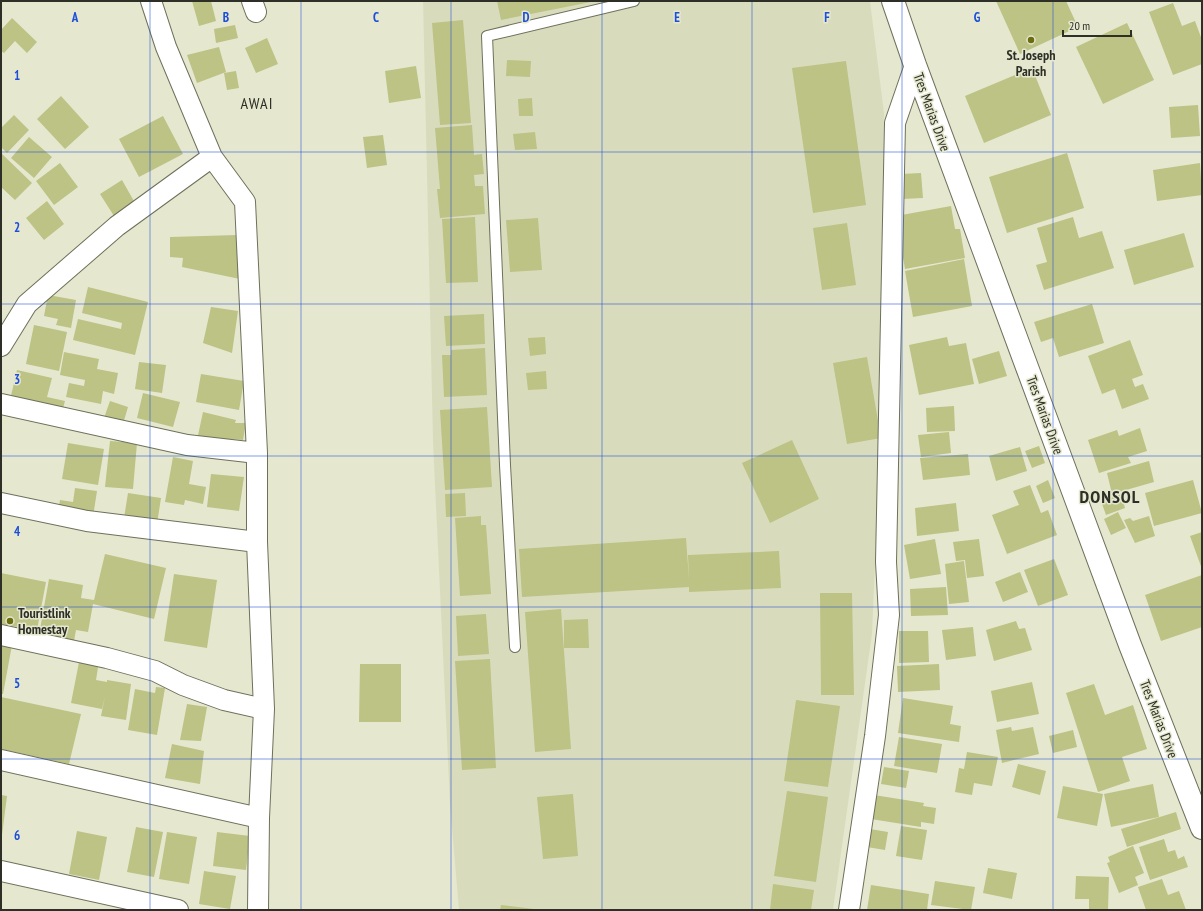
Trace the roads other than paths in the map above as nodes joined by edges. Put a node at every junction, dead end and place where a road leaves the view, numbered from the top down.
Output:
1 (151, 1) edge
2 (634, 1) edge
3 (893, 1) edge
4 (915, 65) junction
5 (212, 157) junction
6 (1, 346) edge
7 (1, 404) edge
8 (257, 453) junction
9 (1, 503) edge
10 (257, 542) junction
11 (1, 635) edge
12 (515, 647) dead end
13 (264, 709) junction
14 (1, 760) edge
15 (260, 818) junction
16 (1202, 828) edge
17 (1, 871) edge
18 (178, 910) edge
19 (258, 910) edge
20 (849, 910) edge

1 - 5 street
2 - 12 lane
3 - 4 main road, Tres Marias Drive
4 - 16 main road, Tres Marias Drive
4 - 20 street
5 - 6 street
5 - 8 street
7 - 8 street
8 - 10 street
9 - 10 street
10 - 13 street
11 - 13 street
13 - 15 street
14 - 15 street
15 - 19 street
17 - 18 street

